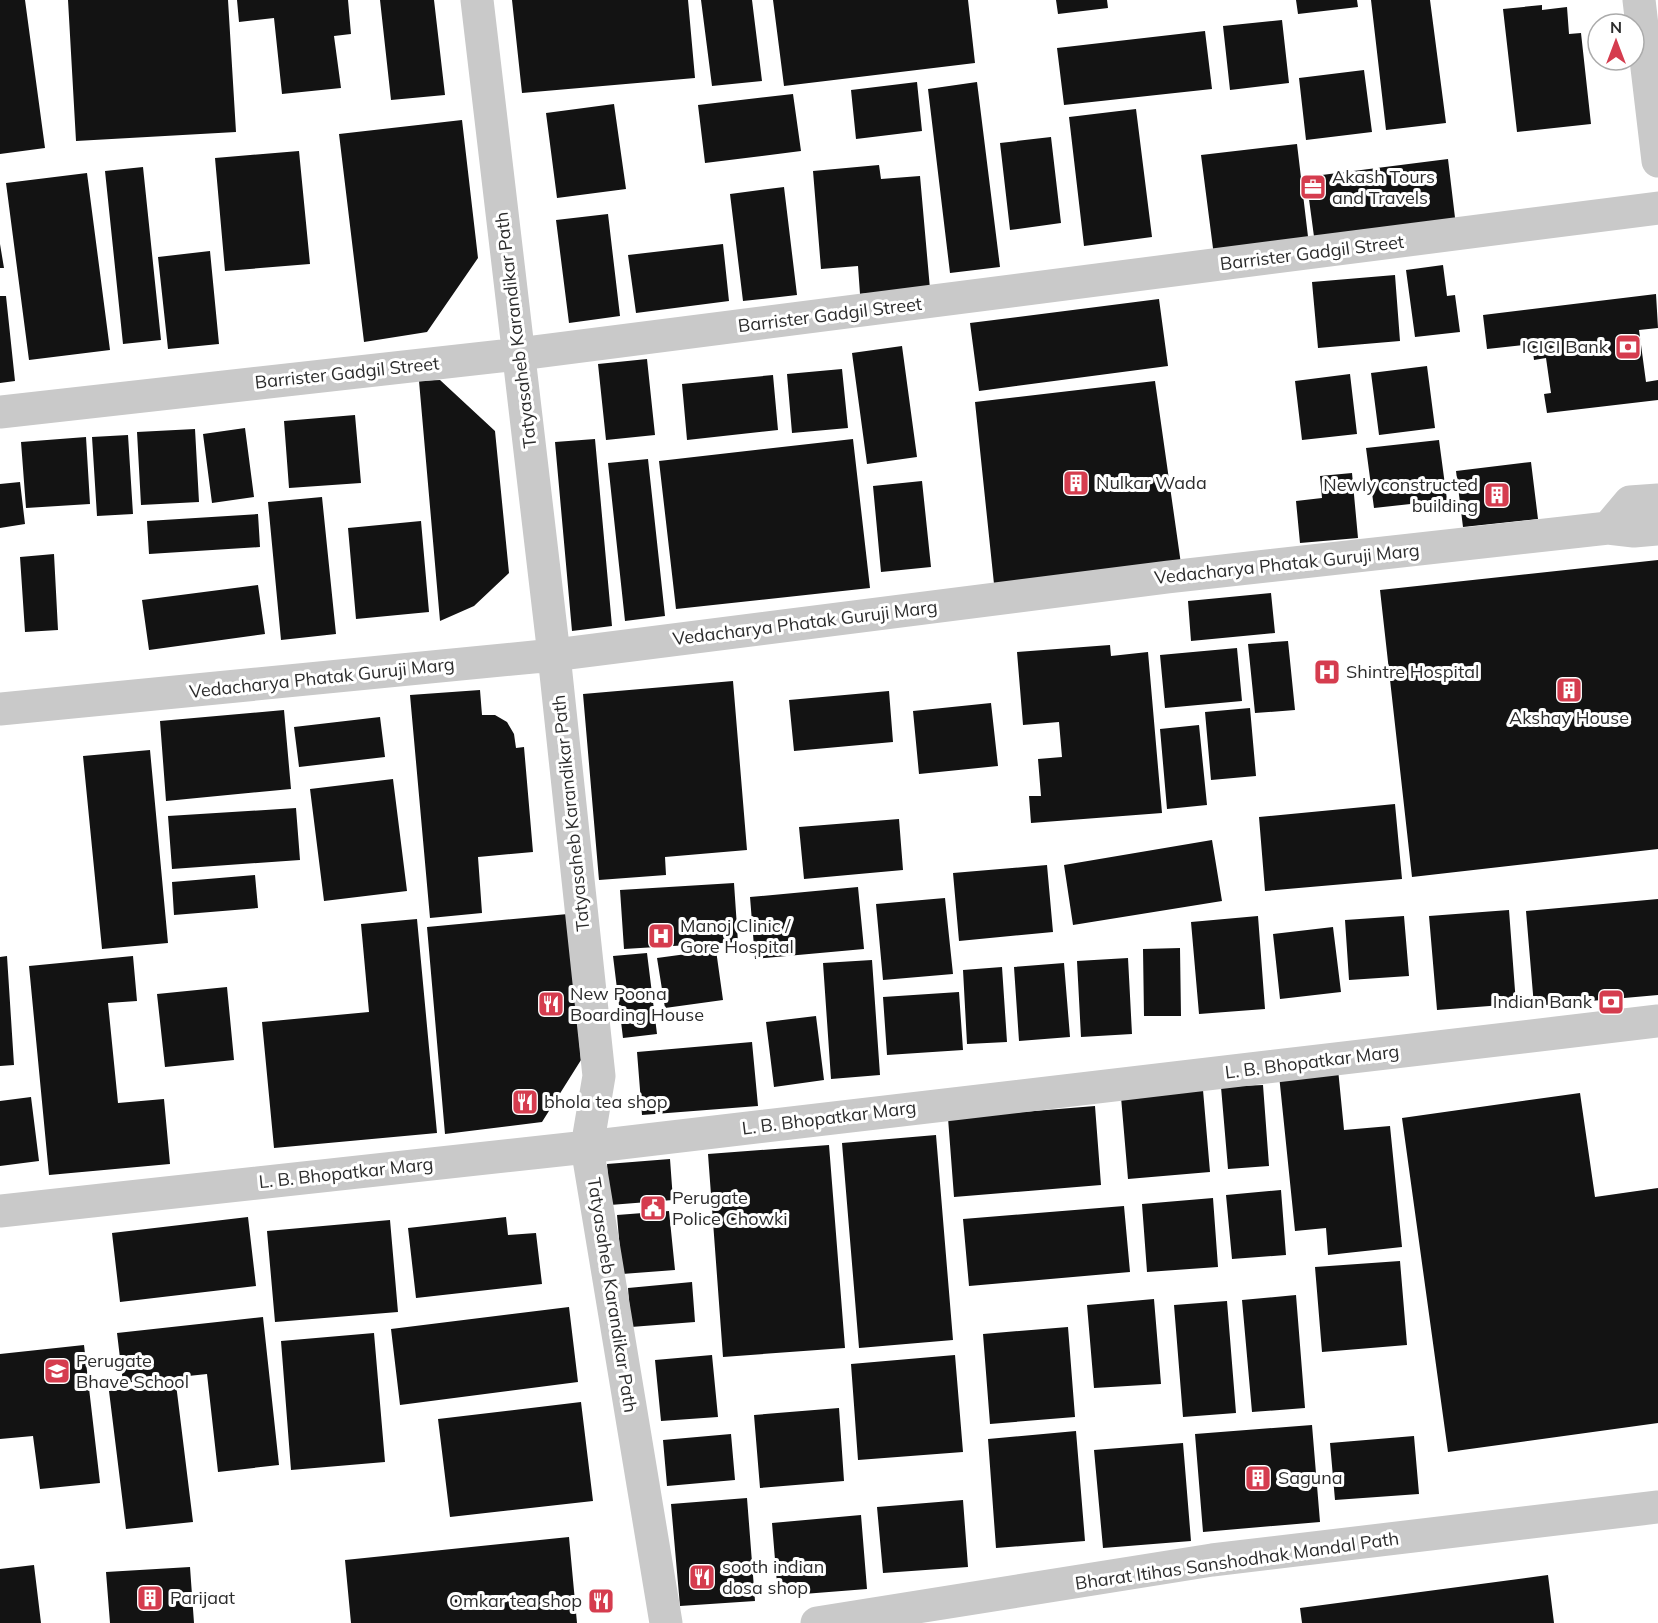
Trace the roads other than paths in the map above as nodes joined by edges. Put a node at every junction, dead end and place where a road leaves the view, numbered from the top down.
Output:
1 (477, 0) edge
2 (1639, 0) edge
3 (1658, 161) edge
4 (1658, 208) edge
5 (519, 354) junction
6 (0, 412) edge
7 (1658, 500) edge
8 (1608, 528) junction
9 (1658, 529) edge
10 (554, 655) junction
11 (0, 710) edge
12 (1658, 1021) edge
13 (587, 1147) junction
14 (0, 1211) edge
15 (1658, 1507) edge
16 (666, 1623) edge
17 (817, 1623) edge

1 - 5 street, Tatyasaheb Karandikar Path
2 - 3 street
4 - 5 street, Barrister Gadgil Street
5 - 6 street, Barrister Gadgil Street
5 - 10 street, Tatyasaheb Karandikar Path
7 - 8 street
8 - 9 street, Vedacharya Phatak Guruji Marg
8 - 10 street, Vedacharya Phatak Guruji Marg
10 - 11 street, Vedacharya Phatak Guruji Marg
10 - 13 street, Tatyasaheb Karandikar Path
12 - 13 street, L. B. Bhopatkar Marg
13 - 14 street, L. B. Bhopatkar Marg
13 - 16 street, Tatyasaheb Karandikar Path
15 - 17 street, Bharat Itihas Sanshodhak Mandal Path

